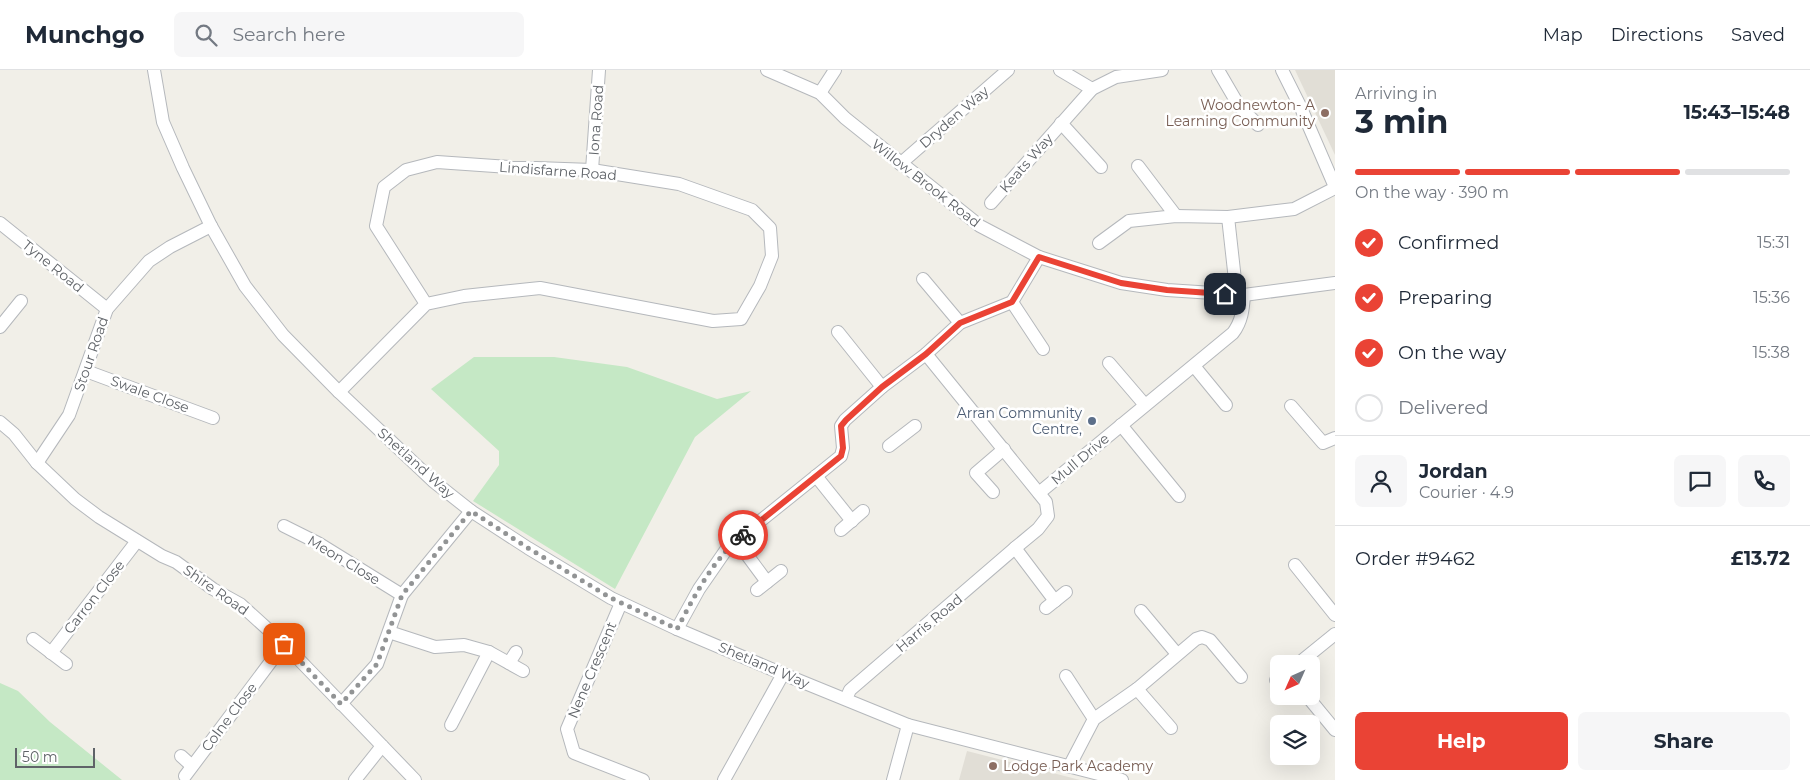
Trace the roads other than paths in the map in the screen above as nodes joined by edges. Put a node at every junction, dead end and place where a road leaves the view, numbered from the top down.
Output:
1 (154, 70) edge
2 (599, 70) edge
3 (767, 70) edge
4 (835, 70) edge
5 (1008, 70) edge
6 (1060, 70) edge
7 (1162, 70) edge
8 (1218, 70) edge
9 (1282, 70) edge
10 (1092, 89) junction
11 (820, 93) junction
12 (1061, 123) junction
13 (1258, 124) dead end
14 (900, 164) junction
15 (1138, 166) dead end
16 (1101, 167) dead end
17 (592, 170) junction
18 (1335, 188) edge
19 (991, 203) dead end
20 (1176, 216) junction
21 (1228, 217) junction
22 (0, 223) edge
23 (211, 226) junction
24 (1098, 243) dead end
25 (1039, 257) junction
26 (923, 279) dead end
27 (1235, 280) dead end
28 (1335, 283) edge
29 (1244, 295) junction
30 (21, 301) dead end
31 (1012, 302) junction
32 (426, 304) junction
33 (107, 309) junction
34 (960, 323) junction
35 (0, 327) edge
36 (846, 336) dead end
37 (1043, 349) dead end
38 (926, 354) junction
39 (1109, 363) dead end
40 (1194, 366) junction
41 (86, 371) junction
42 (882, 387) junction
43 (338, 392) junction
44 (1145, 405) junction
45 (1226, 405) dead end
46 (1291, 406) dead end
47 (213, 418) dead end
48 (1, 424) edge
49 (1121, 425) junction
50 (915, 426) dead end
51 (1335, 438) edge
52 (890, 446) dead end
53 (1004, 449) junction
54 (37, 463) junction
55 (816, 476) junction
56 (993, 492) dead end
57 (1039, 493) junction
58 (1179, 496) dead end
59 (471, 511) junction
60 (863, 511) dead end
61 (852, 521) junction
62 (284, 526) dead end
63 (841, 530) dead end
64 (736, 540) junction
65 (137, 541) junction
66 (1015, 548) junction
67 (1295, 565) dead end
68 (781, 571) dead end
69 (767, 582) junction
70 (757, 590) dead end
71 (1066, 592) dead end
72 (402, 595) junction
73 (621, 603) junction
74 (1141, 611) dead end
75 (1335, 615) edge
76 (677, 629) junction
77 (389, 632) junction
78 (1335, 634) edge
79 (32, 639) dead end
80 (284, 644) junction
81 (489, 652) junction
82 (51, 653) junction
83 (1177, 654) junction
84 (1309, 655) edge
85 (66, 664) dead end
86 (523, 670) dead end
87 (783, 674) junction
88 (1066, 676) dead end
89 (1241, 677) dead end
90 (1137, 689) junction
91 (846, 699) junction
92 (341, 704) junction
93 (1314, 705) edge
94 (1094, 719) junction
95 (451, 725) dead end
96 (908, 725) junction
97 (1171, 728) dead end
98 (1335, 730) edge
99 (382, 746) junction
100 (181, 756) dead end
101 (1069, 767) junction
102 (355, 780) edge
103 (415, 780) edge
104 (643, 780) edge
105 (724, 780) edge
106 (893, 780) edge
107 (1122, 780) edge

1 - 23 street, Shetland Way
2 - 17 street, Iona Road
3 - 11 street, Willow Brook Road
4 - 11 street
5 - 14 street, Dryden Way
6 - 10 street
7 - 10 street, Keats Way
8 - 13 street
9 - 18 street
10 - 12 street, Keats Way
11 - 14 street, Willow Brook Road
12 - 16 street, Keats Way
12 - 19 street, Keats Way
14 - 25 street, Willow Brook Road
15 - 20 street
17 - 32 street, Lindisfarne Road
17 - 32 street, Lindisfarne Road
18 - 21 street
20 - 21 street
20 - 24 street
21 - 27 street
22 - 33 street, Tyne Road
23 - 33 street, Stour Road
23 - 43 street, Shetland Way
25 - 29 street, Willow Brook Road
25 - 31 street
26 - 34 street
28 - 29 street, Willow Brook Road
29 - 40 street, Mull Drive
30 - 35 street
31 - 34 street
31 - 37 street
32 - 43 street
33 - 41 street, Stour Road
34 - 38 street
36 - 42 street
38 - 42 street
38 - 53 street, Harris Road
39 - 44 street
40 - 44 street, Mull Drive
40 - 45 street
41 - 47 street, Swale Close
41 - 54 street, Stour Road
42 - 55 street
43 - 59 street, Shetland Way
44 - 49 street, Mull Drive
46 - 51 street
48 - 54 street, Shire Road
49 - 57 street, Mull Drive
49 - 58 street, Mull Drive
50 - 52 street
53 - 56 street
53 - 57 street, Harris Road
54 - 65 street, Shire Road
55 - 61 street
55 - 64 street
57 - 66 street, Harris Road
59 - 72 street
59 - 73 street, Shetland Way
60 - 61 street
61 - 63 street
62 - 72 street, Meon Close
64 - 69 street
64 - 76 street
65 - 80 street, Shire Road
65 - 82 street, Carron Close
66 - 71 street
66 - 91 street, Harris Road
67 - 75 street
68 - 69 street
69 - 70 street
72 - 77 street
73 - 76 street, Shetland Way
73 - 104 street, Nene Crescent
74 - 83 street
76 - 87 street, Shetland Way
77 - 81 street
77 - 92 street
78 - 84 street
79 - 82 street
80 - 92 street, Shire Road
80 - 100 street, Colne Close
81 - 86 street
81 - 95 street
82 - 85 street
83 - 89 street
83 - 90 street
87 - 91 street, Shetland Way
87 - 105 street
88 - 94 street
90 - 94 street
90 - 97 street
91 - 96 street, Shetland Way
92 - 99 street, Shire Road
93 - 98 street
94 - 101 street
96 - 101 street, Shetland Way
96 - 106 street
99 - 102 street
99 - 103 street, Shire Road
101 - 107 street, Shetland Way

